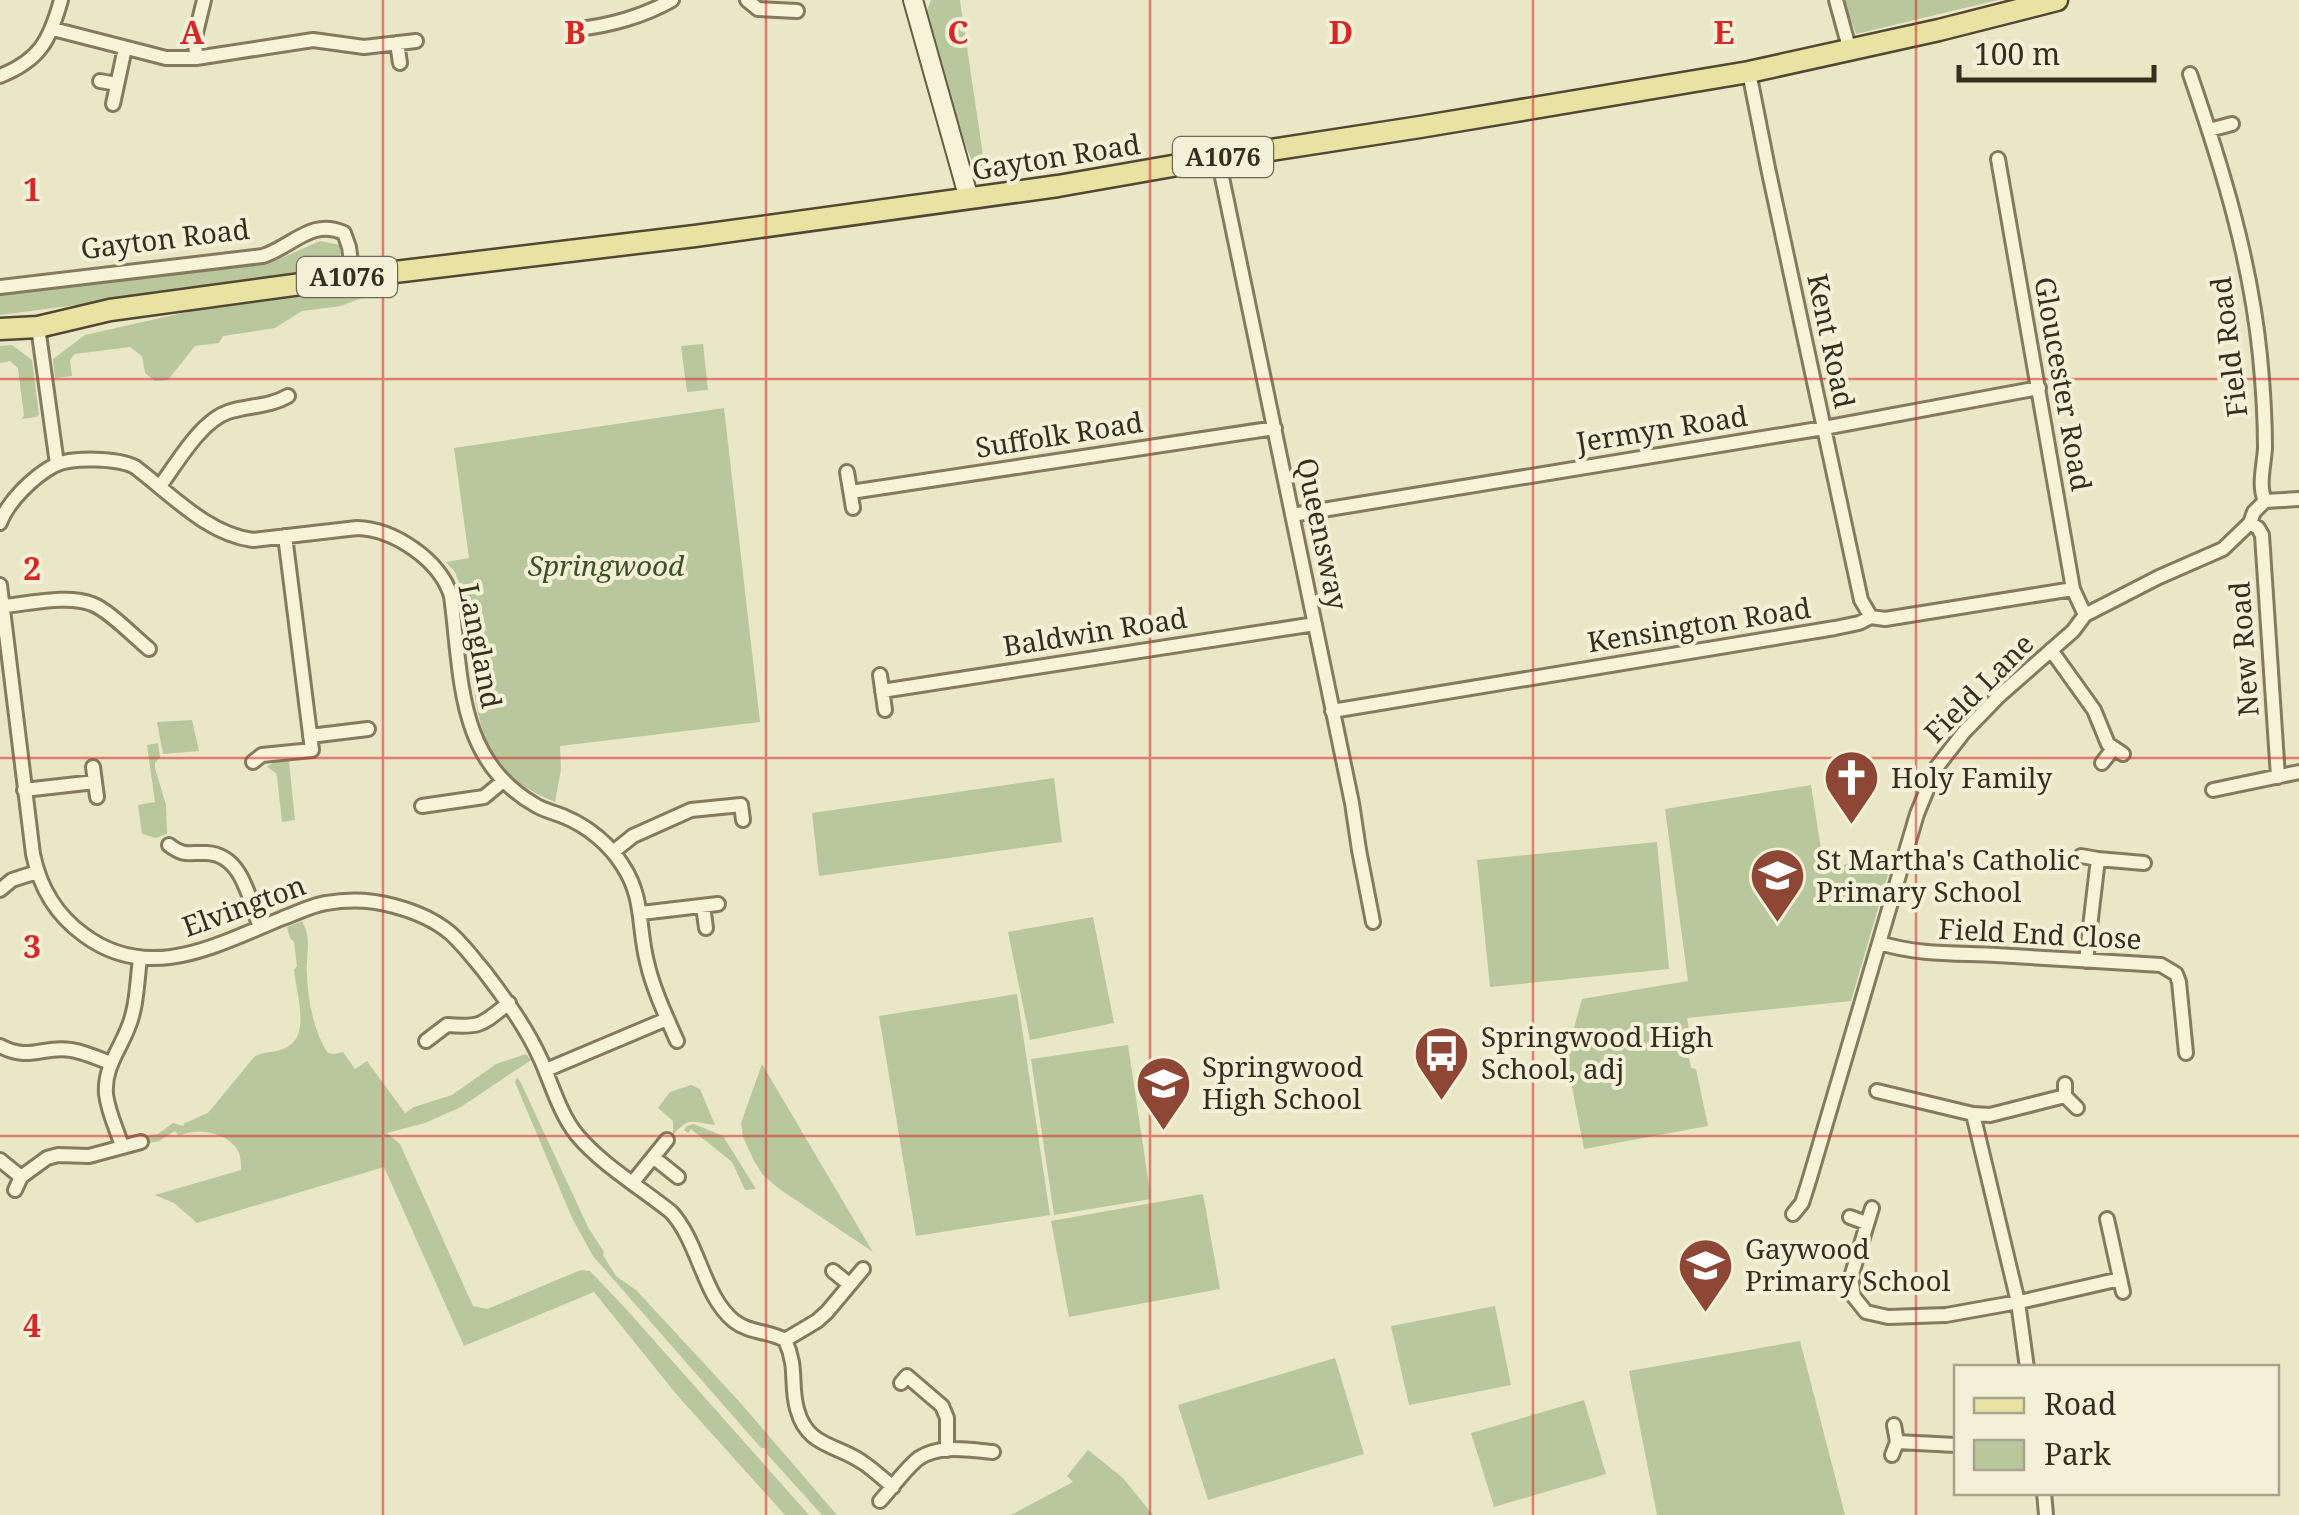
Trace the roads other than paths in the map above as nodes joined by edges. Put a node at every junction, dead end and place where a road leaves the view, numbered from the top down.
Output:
1 (61, 0) edge
2 (204, 0) edge
3 (672, 0) edge
4 (747, 0) edge
5 (913, 0) edge
6 (1836, 0) edge
7 (2057, 0) edge
8 (798, 11) dead end
9 (53, 28) junction
10 (577, 29) dead end
11 (416, 41) dead end
12 (397, 43) junction
13 (125, 48) junction
14 (1850, 51) junction
15 (196, 58) junction
16 (400, 63) dead end
17 (1749, 72) junction
18 (2190, 74) dead end
19 (0, 76) edge
20 (100, 81) dead end
21 (117, 84) junction
22 (113, 104) dead end
23 (2232, 124) dead end
24 (2209, 130) junction
25 (1218, 158) junction
26 (1998, 159) dead end
27 (968, 199) junction
28 (353, 277) junction
29 (0, 287) edge
30 (38, 327) junction
31 (0, 329) edge
32 (2039, 388) junction
33 (288, 396) dead end
34 (1275, 428) junction
35 (1824, 428) junction
36 (56, 464) junction
37 (848, 472) dead end
38 (160, 486) junction
39 (851, 492) junction
40 (2299, 499) edge
41 (2265, 502) junction
42 (853, 508) dead end
43 (1292, 515) junction
44 (0, 520) edge
45 (2250, 523) junction
46 (285, 536) junction
47 (0, 585) edge
48 (2073, 589) junction
49 (3, 606) junction
50 (2085, 615) junction
51 (1871, 617) junction
52 (1315, 624) junction
53 (149, 649) dead end
54 (2051, 650) junction
55 (880, 675) dead end
56 (882, 691) junction
57 (885, 710) dead end
58 (1332, 711) junction
59 (17, 724) junction
60 (0, 726) edge
61 (368, 729) dead end
62 (310, 736) junction
63 (253, 762) dead end
64 (2102, 763) dead end
65 (93, 767) dead end
66 (2299, 772) edge
67 (2278, 777) junction
68 (502, 782) junction
69 (24, 790) junction
70 (2213, 790) dead end
71 (422, 806) dead end
72 (741, 806) dead end
73 (168, 845) dead end
74 (613, 852) junction
75 (2080, 856) dead end
76 (2098, 859) junction
77 (2144, 862) dead end
78 (36, 872) junction
79 (0, 890) edge
80 (641, 914) junction
81 (1373, 922) dead end
82 (260, 928) junction
83 (706, 928) dead end
84 (1880, 943) junction
85 (140, 958) junction
86 (2086, 961) junction
87 (509, 1003) junction
88 (667, 1019) junction
89 (426, 1041) dead end
90 (677, 1041) dead end
91 (1, 1048) edge
92 (2186, 1053) dead end
93 (110, 1063) junction
94 (546, 1070) junction
95 (1877, 1091) dead end
96 (2077, 1108) dead end
97 (1974, 1114) junction
98 (668, 1140) dead end
99 (141, 1142) dead end
100 (122, 1146) junction
101 (653, 1156) junction
102 (0, 1160) edge
103 (678, 1177) dead end
104 (633, 1182) junction
105 (1872, 1208) dead end
106 (1794, 1214) dead end
107 (1850, 1217) dead end
108 (2107, 1219) dead end
109 (1866, 1224) junction
110 (863, 1269) dead end
111 (833, 1270) dead end
112 (850, 1284) junction
113 (2018, 1302) junction
114 (785, 1340) junction
115 (2028, 1365) edge
116 (900, 1383) dead end
117 (1894, 1425) dead end
118 (1954, 1445) edge
119 (947, 1450) junction
120 (993, 1452) dead end
121 (893, 1487) junction
122 (880, 1501) dead end

1 - 9 street
2 - 15 street
3 - 10 street
4 - 8 street
5 - 27 street
6 - 14 street
7 - 14 main road, Gayton Road / A1076
9 - 13 street
9 - 19 street
11 - 12 street
12 - 15 street
12 - 16 street
13 - 15 street
13 - 21 street
14 - 17 main road, Gayton Road / A1076
17 - 25 main road, Gayton Road / A1076
17 - 35 street, Kent Road
18 - 24 street, Field Road
20 - 21 street
21 - 22 street
23 - 24 street
24 - 41 street, Field Road
25 - 27 main road, Gayton Road / A1076
25 - 34 street, Queensway
26 - 32 street, Gloucester Road
27 - 28 main road, Gayton Road / A1076
28 - 29 street, Gayton Road
28 - 30 main road, Gayton Road / A1076
30 - 31 main road, Gayton Road / A1076
30 - 36 street
32 - 35 street, Jermyn Road
32 - 48 street, Gloucester Road
33 - 38 street
34 - 39 street, Suffolk Road
34 - 43 street, Queensway
35 - 43 street, Jermyn Road
35 - 51 street, Kent Road
36 - 38 street, Langland
36 - 44 street
37 - 39 street
38 - 46 street, Langland
39 - 42 street
40 - 41 street
41 - 45 street, Field Lane
43 - 52 street, Queensway
45 - 50 street, Field Lane
45 - 67 street, New Road
46 - 62 street
46 - 68 street, Langland
47 - 49 street, Elvington
48 - 50 street, Gloucester Road
48 - 51 street, Kensington Road
49 - 53 street
49 - 59 street, Elvington
50 - 54 street, Field Lane
51 - 58 street, Kensington Road
52 - 56 street, Baldwin Road
52 - 58 street, Queensway
54 - 64 street
54 - 84 street, Field Lane
55 - 56 street
56 - 57 street
58 - 81 street, Queensway
59 - 60 street
59 - 69 street, Elvington
61 - 62 street
62 - 63 street
65 - 69 street
66 - 67 street
67 - 70 street
68 - 71 street
68 - 74 street, Langland
69 - 78 street, Elvington
72 - 74 street
73 - 82 street
74 - 80 street, Langland
75 - 76 street
76 - 77 street
76 - 86 street
78 - 79 street
78 - 85 street, Elvington
80 - 83 street
80 - 88 street, Langland
82 - 85 street, Elvington
82 - 87 street, Elvington
84 - 86 street, Field End Close
84 - 106 street, Field Lane
85 - 93 street
86 - 92 street, Field End Close
87 - 89 street
87 - 94 street, Elvington
88 - 90 street, Langland
88 - 94 street
91 - 93 street
93 - 100 street
94 - 104 street, Elvington
95 - 97 street
96 - 97 street
97 - 113 street
98 - 101 street
99 - 100 street
100 - 102 street
101 - 103 street
101 - 104 street
104 - 114 street, Elvington
105 - 109 street
107 - 109 street
108 - 113 street
109 - 113 street
110 - 112 street
111 - 112 street
112 - 114 street
113 - 115 street
114 - 121 street
116 - 119 street
117 - 118 street
119 - 120 street
119 - 121 street
121 - 122 street

